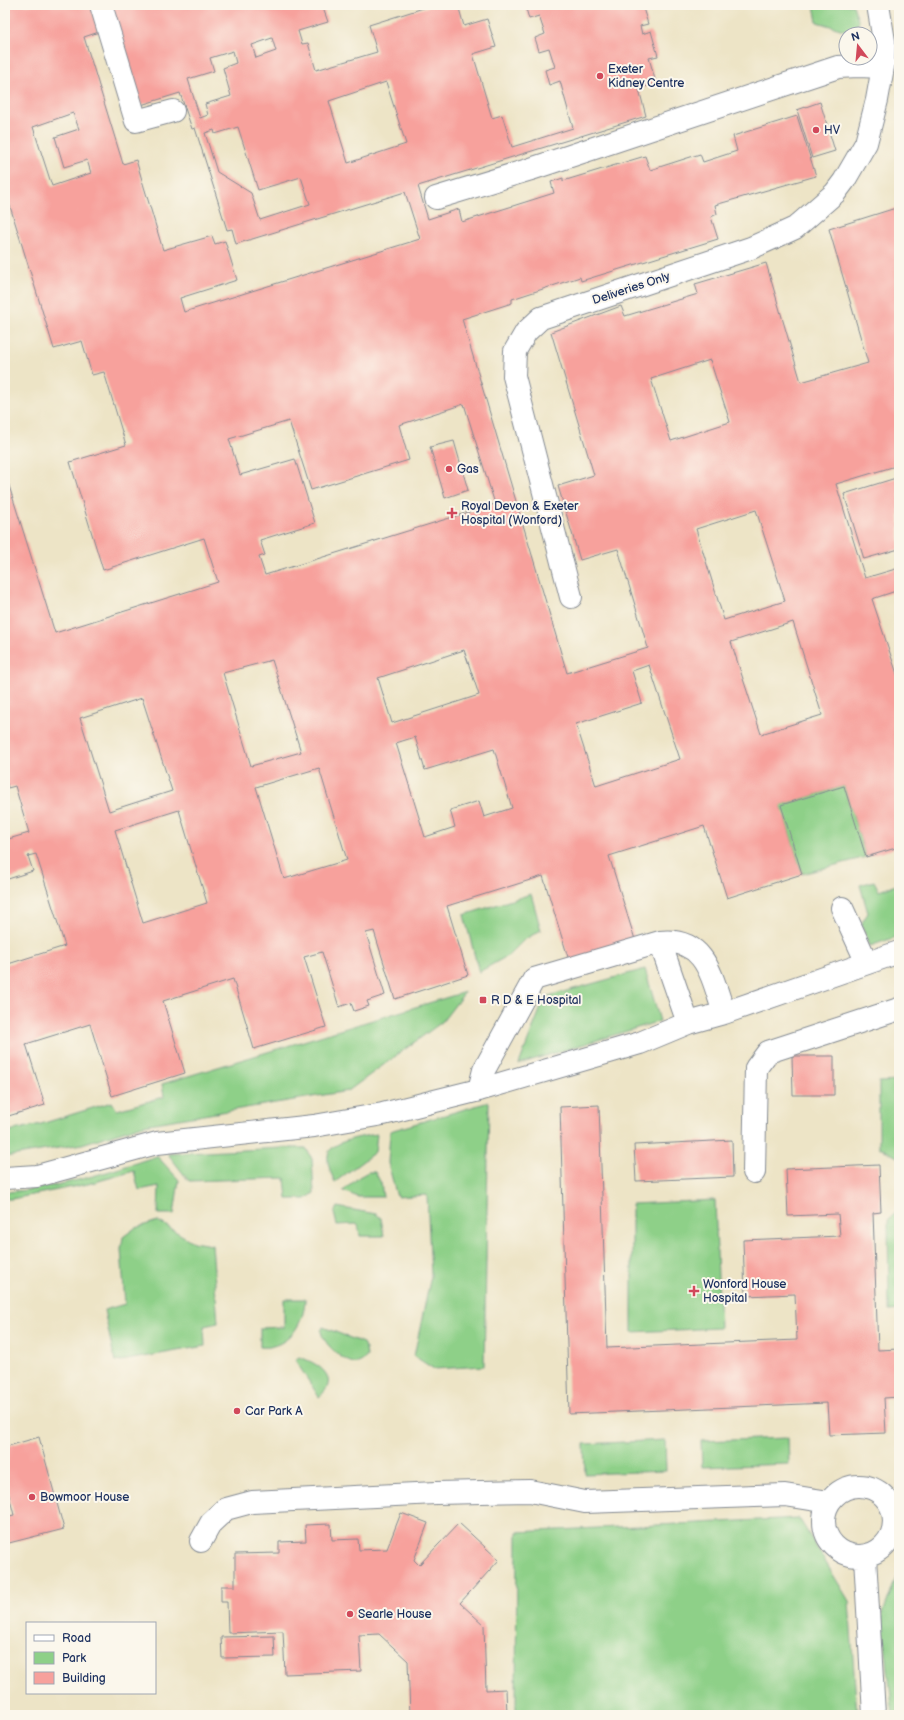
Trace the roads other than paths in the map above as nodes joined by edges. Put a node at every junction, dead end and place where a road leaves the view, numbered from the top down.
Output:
1 (101, 5) edge
2 (878, 5) edge
3 (891, 42) edge
4 (883, 67) junction
5 (173, 111) dead end
6 (436, 198) dead end
7 (571, 597) dead end
8 (842, 908) dead end
9 (660, 942) junction
10 (899, 952) edge
11 (867, 963) junction
12 (899, 1009) edge
13 (724, 1012) junction
14 (688, 1023) junction
15 (478, 1090) junction
16 (754, 1172) dead end
17 (5, 1178) edge
18 (829, 1502) junction
19 (896, 1508) edge
20 (201, 1541) dead end
21 (865, 1556) junction
22 (874, 1715) edge

1 - 5 street
2 - 3 street, Deliveries Only
3 - 4 street, Deliveries Only
4 - 6 street
4 - 7 street, Deliveries Only
8 - 11 street
9 - 13 street
9 - 14 street
9 - 15 street
10 - 11 street
11 - 13 street
12 - 16 street
13 - 14 street
14 - 15 street
15 - 17 street
18 - 19 street
18 - 20 street
18 - 21 street
19 - 21 street
21 - 22 street

